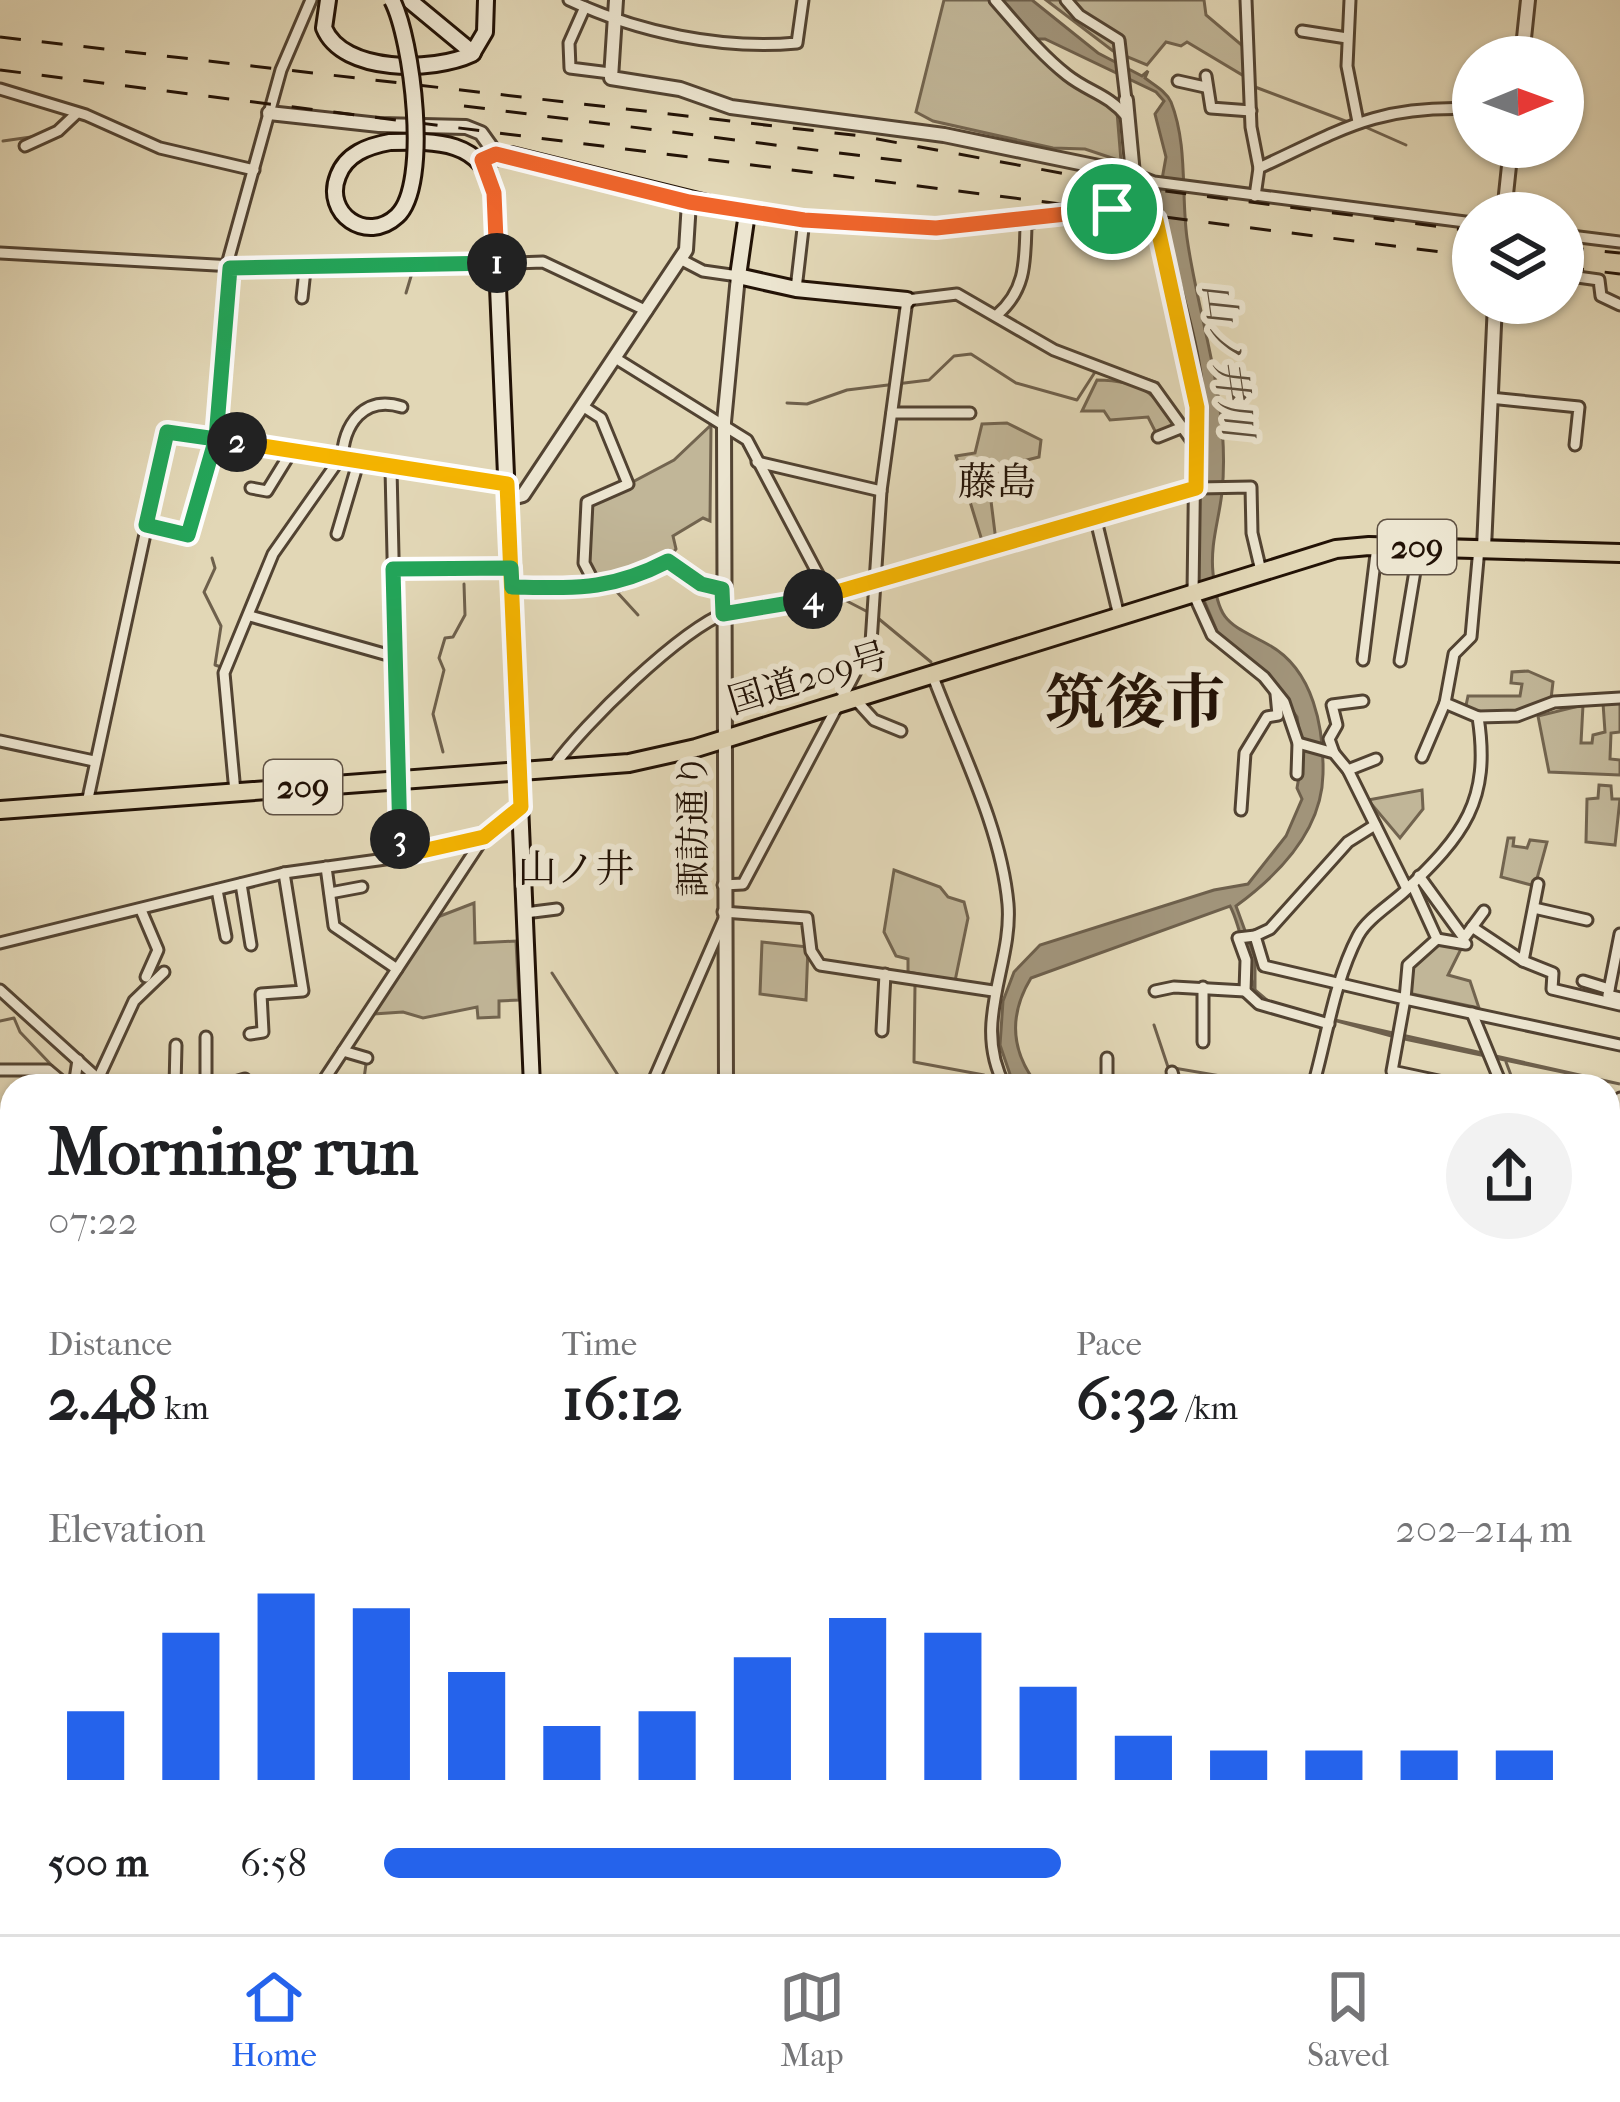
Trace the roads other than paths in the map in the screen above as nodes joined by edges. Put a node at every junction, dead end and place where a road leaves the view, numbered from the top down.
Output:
1 (310, 0) edge
2 (328, 0) edge
3 (392, 0) edge
4 (409, 0) edge
5 (486, 0) edge
6 (569, 0) edge
7 (616, 0) edge
8 (803, 0) edge
9 (995, 0) edge
10 (1066, 0) edge
11 (1246, 0) edge
12 (1350, 0) edge
13 (1528, 0) edge
14 (585, 7) junction
15 (614, 21) junction
16 (1301, 31) dead end
17 (1524, 36) edge
18 (1347, 38) junction
19 (473, 53) junction
20 (610, 73) junction
21 (1178, 81) dead end
22 (0, 89) edge
23 (1126, 100) joint
24 (1452, 109) edge
25 (1251, 111) junction
26 (77, 113) junction
27 (269, 113) junction
28 (1128, 118) junction
29 (1358, 122) junction
30 (25, 146) dead end
31 (489, 157) junction
32 (1259, 168) junction
33 (254, 170) junction
34 (1133, 174) junction
35 (1255, 196) junction
36 (689, 202) junction
37 (1112, 209) junction
38 (747, 212) junction
39 (1049, 216) junction
40 (804, 220) junction
41 (1452, 220) edge
42 (1584, 238) edge
43 (1620, 242) edge
44 (0, 253) edge
45 (680, 259) junction
46 (497, 263) junction
47 (228, 268) junction
48 (305, 270) junction
49 (738, 276) junction
50 (1584, 278) edge
51 (796, 289) junction
52 (302, 298) dead end
53 (907, 300) junction
54 (1620, 305) edge
55 (647, 311) junction
56 (997, 315) junction
57 (1494, 324) edge
58 (620, 361) dead end
59 (1490, 398) junction
60 (402, 407) dead end
61 (586, 410) dead end
62 (892, 413) junction
63 (970, 413) dead end
64 (724, 422) junction
65 (1183, 427) junction
66 (1158, 436) dead end
67 (216, 438) junction
68 (1195, 445) junction
69 (1575, 446) dead end
70 (291, 452) junction
71 (340, 460) junction
72 (757, 462) junction
73 (358, 464) junction
74 (391, 469) junction
75 (1197, 488) junction
76 (255, 489) dead end
77 (881, 491) junction
78 (507, 492) junction
79 (1095, 516) junction
80 (146, 525) junction
81 (338, 534) dead end
82 (1377, 546) junction
83 (1419, 547) junction
84 (1481, 548) junction
85 (1620, 553) edge
86 (511, 568) junction
87 (393, 569) junction
88 (1261, 571) junction
89 (878, 581) junction
90 (596, 586) junction
91 (512, 587) junction
92 (722, 589) junction
93 (1193, 593) junction
94 (829, 595) junction
95 (723, 614) junction
96 (250, 616) junction
97 (1119, 616) junction
98 (394, 657) junction
99 (1363, 660) dead end
100 (1400, 661) dead end
101 (932, 674) junction
102 (1275, 688) junction
103 (1620, 698) edge
104 (848, 700) junction
105 (1363, 701) dead end
106 (1445, 704) junction
107 (1478, 717) junction
108 (901, 731) dead end
109 (723, 739) junction
110 (1298, 743) junction
111 (1, 746) edge
112 (1331, 753) junction
113 (1422, 757) dead end
114 (1376, 759) dead end
115 (94, 761) junction
116 (1348, 770) junction
117 (551, 771) junction
118 (519, 773) junction
119 (1297, 775) dead end
120 (397, 780) junction
121 (235, 792) junction
122 (87, 803) junction
123 (521, 807) junction
124 (0, 810) edge
125 (1241, 810) dead end
126 (1375, 825) junction
127 (484, 837) junction
128 (400, 856) junction
129 (326, 867) junction
130 (284, 873) junction
131 (1413, 883) junction
132 (241, 884) junction
133 (1538, 884) dead end
134 (723, 885) junction
135 (362, 887) dead end
136 (217, 890) junction
137 (330, 893) junction
138 (1534, 908) junction
139 (141, 910) junction
140 (557, 910) dead end
141 (1484, 910) dead end
142 (525, 914) junction
143 (723, 917) junction
144 (1587, 920) dead end
145 (1472, 927) junction
146 (1620, 934) edge
147 (1255, 936) junction
148 (226, 937) dead end
149 (1437, 939) junction
150 (0, 943) edge
151 (250, 944) dead end
152 (1466, 944) dead end
153 (1523, 961) junction
154 (397, 969) junction
155 (164, 972) dead end
156 (885, 974) junction
157 (146, 976) dead end
158 (1583, 980) dead end
159 (1338, 986) junction
160 (1203, 987) junction
161 (1610, 989) junction
162 (0, 990) edge
163 (993, 991) junction
164 (1155, 991) dead end
165 (1246, 991) junction
166 (1405, 999) junction
167 (1620, 1002) edge
168 (1472, 1013) junction
169 (1330, 1024) junction
170 (882, 1030) dead end
171 (250, 1034) dead end
172 (206, 1037) dead end
173 (1203, 1042) dead end
174 (176, 1045) dead end
175 (1620, 1045) edge
176 (344, 1051) junction
177 (367, 1058) dead end
178 (1107, 1058) dead end
179 (78, 1060) junction
180 (0, 1070) edge
181 (54, 1074) edge
182 (74, 1074) edge
183 (93, 1074) edge
184 (106, 1074) edge
185 (175, 1074) edge
186 (206, 1074) edge
187 (328, 1074) edge
188 (532, 1074) edge
189 (656, 1074) edge
190 (726, 1074) edge
191 (998, 1074) edge
192 (1107, 1074) edge
193 (1316, 1074) edge
194 (1406, 1074) edge
195 (1497, 1074) edge

1 - 27 street
2 - 19 main road
3 - 31 main road, bridge
4 - 19 main road
5 - 19 main road
6 - 14 street
7 - 15 street
8 - 15 street
9 - 28 street
10 - 23 street
11 - 25 street
12 - 18 street
13 - 17 street
14 - 15 street
14 - 20 street
15 - 20 street
16 - 18 street
18 - 29 street
20 - 34 street
21 - 25 street
22 - 26 street
23 - 28 street
24 - 29 street
25 - 32 street
26 - 30 street
26 - 33 street
27 - 31 street
27 - 33 street
28 - 34 street
29 - 32 street
31 - 36 main road
31 - 46 main road
32 - 35 street
33 - 47 street
34 - 35 street
34 - 37 street
35 - 41 street
36 - 38 main road
36 - 45 street
37 - 39 street
37 - 68 street
38 - 40 street
38 - 49 main road
39 - 40 street
39 - 56 street
40 - 51 street
42 - 43 street
44 - 47 street
45 - 49 street
45 - 55 street
46 - 48 street
46 - 55 street
46 - 78 main road
47 - 48 street
47 - 67 street
48 - 52 street
49 - 51 main road
49 - 64 street, 諏訪通り
50 - 54 street
51 - 53 main road
53 - 56 street
53 - 62 street
55 - 78 street
56 - 65 street
57 - 59 street
58 - 64 street
59 - 69 street
59 - 84 street
60 - 71 street
61 - 90 street
62 - 63 street
62 - 77 street
64 - 72 street
64 - 92 street, 諏訪通り
65 - 66 street
65 - 68 street
67 - 70 street
67 - 80 street
67 - 80 street
68 - 75 street
70 - 71 street
70 - 76 street
71 - 73 street
71 - 96 street
72 - 77 street
72 - 94 street
73 - 74 street
73 - 81 street
74 - 78 street
74 - 87 street
75 - 79 street
75 - 88 street
75 - 93 street
77 - 89 street
78 - 86 main road
79 - 89 street
79 - 97 street
80 - 115 street
82 - 83 highway, 国道209号 / 209
82 - 88 highway, 国道209号 / 209
82 - 99 street
83 - 84 highway, 国道209号 / 209
83 - 100 street
84 - 85 highway, 国道209号 / 209
84 - 106 street
86 - 87 street
86 - 91 main road
87 - 98 street
88 - 93 highway, 国道209号 / 209
89 - 94 street
89 - 104 street
90 - 91 street
90 - 92 street
91 - 118 main road
92 - 95 street, 諏訪通り
93 - 97 highway, 国道209号 / 209
93 - 102 street
94 - 95 street
95 - 109 street, 諏訪通り
95 - 117 street
96 - 98 street
96 - 121 street
97 - 101 highway, 国道209号 / 209
98 - 120 street
101 - 104 highway, 国道209号 / 209
101 - 163 street
102 - 110 street
102 - 125 street
103 - 107 street
104 - 108 street
104 - 109 highway, 国道209号 / 209
104 - 134 street
105 - 112 street
106 - 107 street
106 - 113 street
107 - 131 street
109 - 117 highway, 国道209号 / 209
109 - 134 street, 諏訪通り
110 - 112 street
110 - 119 street
111 - 115 street
112 - 116 street
114 - 116 street
115 - 122 street
116 - 126 street
117 - 118 highway, 国道209号 / 209
118 - 120 highway, 国道209号 / 209
118 - 123 main road
120 - 121 highway, 国道209号 / 209
120 - 128 street
121 - 122 highway, 国道209号 / 209
122 - 124 highway, 国道209号 / 209
123 - 127 street
123 - 142 main road
126 - 131 street
126 - 147 street
127 - 128 street
127 - 154 street
128 - 129 street
129 - 130 street
129 - 137 street
130 - 132 street
130 - 171 street
131 - 145 street
131 - 149 street
131 - 159 street
132 - 136 street
132 - 151 street
133 - 138 street
134 - 143 street, 諏訪通り
135 - 137 street
136 - 139 street
136 - 148 street
137 - 154 street
138 - 144 street
138 - 153 street
139 - 150 street
139 - 157 street
140 - 142 street
141 - 145 street
142 - 188 main road
143 - 156 street
143 - 189 street
143 - 190 street, 諏訪通り
145 - 153 street
146 - 161 street
147 - 159 street
147 - 165 street
149 - 152 street
149 - 166 street
153 - 167 street
154 - 176 street
155 - 184 street
156 - 163 street
156 - 170 street
158 - 161 street
159 - 166 street
159 - 169 street
160 - 164 street
160 - 165 street
160 - 173 street
161 - 167 street
162 - 179 street
163 - 191 street
165 - 169 street
166 - 168 street
166 - 194 street
168 - 175 street
168 - 195 street
169 - 193 street
172 - 186 street
174 - 185 street
176 - 177 street
176 - 187 street
178 - 192 street
179 - 182 street
179 - 183 street
180 - 181 street

